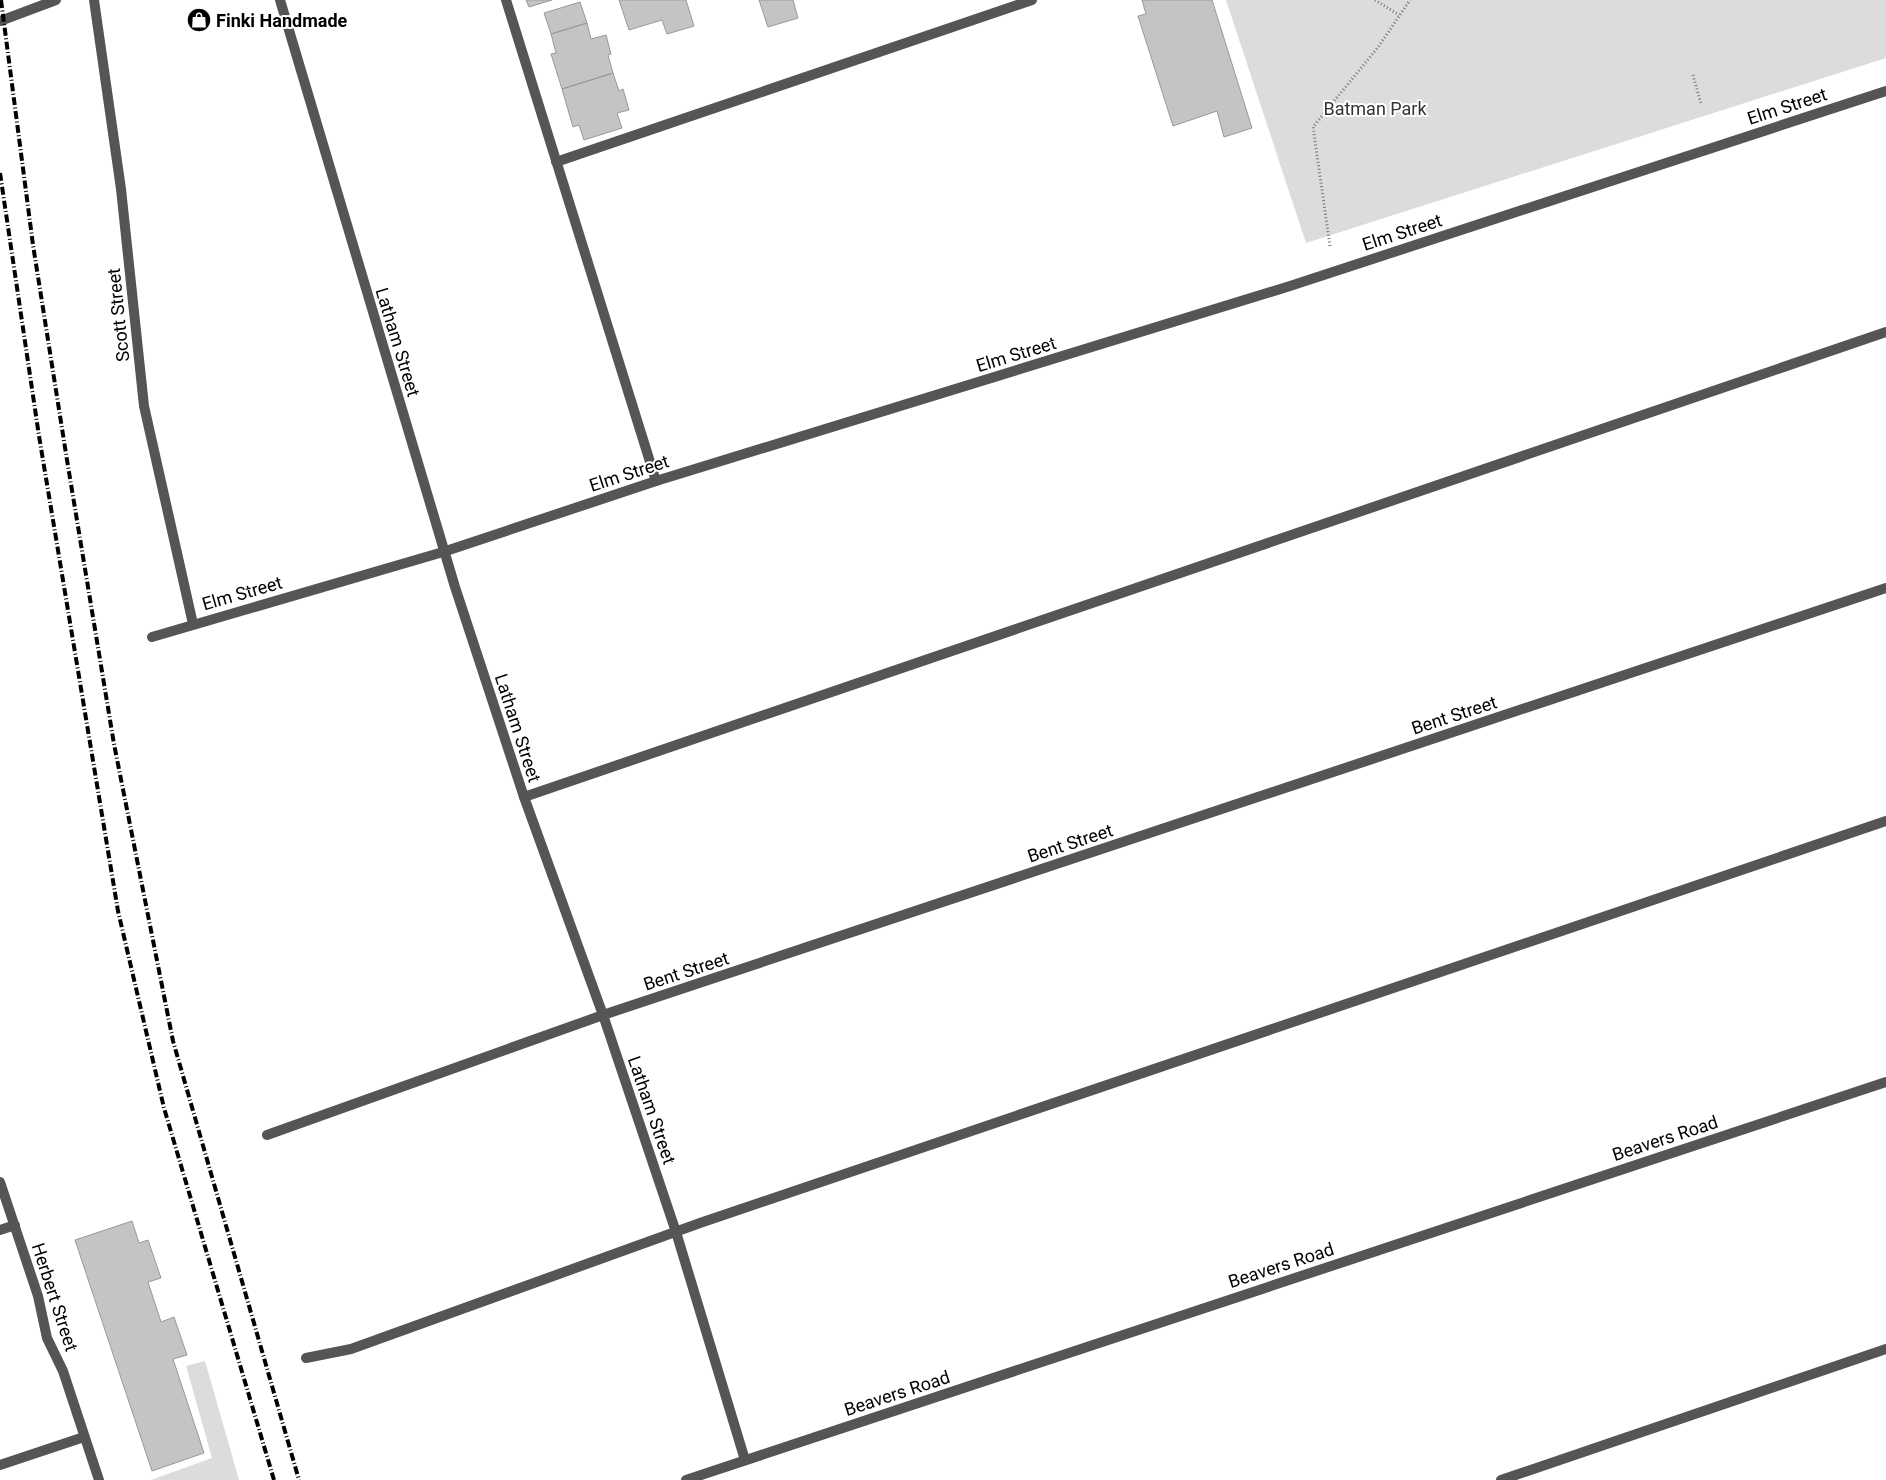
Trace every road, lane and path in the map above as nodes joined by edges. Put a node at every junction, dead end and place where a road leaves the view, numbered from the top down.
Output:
1 (56, 0) edge
2 (94, 0) edge
3 (280, 0) edge
4 (506, 0) edge
5 (1032, 0) edge
6 (1375, 0) edge
7 (1410, 0) edge
8 (1400, 14) junction
9 (0, 21) edge
10 (1693, 75) dead end
11 (1886, 91) edge
12 (1701, 104) dead end
13 (556, 162) junction
14 (1333, 272) junction
15 (1886, 332) edge
16 (656, 481) junction
17 (444, 552) junction
18 (1886, 588) edge
19 (193, 624) junction
20 (152, 637) dead end
21 (524, 797) junction
22 (1886, 821) edge
23 (603, 1015) junction
24 (1886, 1082) edge
25 (267, 1135) dead end
26 (0, 1182) edge
27 (15, 1225) junction
28 (0, 1230) edge
29 (676, 1232) junction
30 (1886, 1349) edge
31 (306, 1358) dead end
32 (84, 1436) junction
33 (745, 1460) junction
34 (0, 1466) edge
35 (99, 1480) edge
36 (686, 1480) edge
37 (1501, 1480) edge

1 - 9 street
2 - 19 street, Scott Street
3 - 17 street, Latham Street
4 - 13 street
5 - 13 street
6 - 8 path
7 - 8 path
8 - 14 path
10 - 12 path
11 - 14 street, Elm Street
13 - 16 street
14 - 16 street, Elm Street
15 - 21 street
16 - 17 street, Elm Street
17 - 19 street, Elm Street
17 - 21 street, Latham Street
18 - 23 street, Bent Street
19 - 20 street, Elm Street
21 - 23 street, Latham Street
22 - 29 street
23 - 25 street, Bent Street
23 - 29 street, Latham Street
24 - 33 street, Beavers Road
26 - 27 street, Herbert Street
27 - 28 street
27 - 32 street, Herbert Street
29 - 31 street
29 - 33 street, Latham Street
30 - 37 street
32 - 34 street
32 - 35 street, Herbert Street
33 - 36 street, Beavers Road

